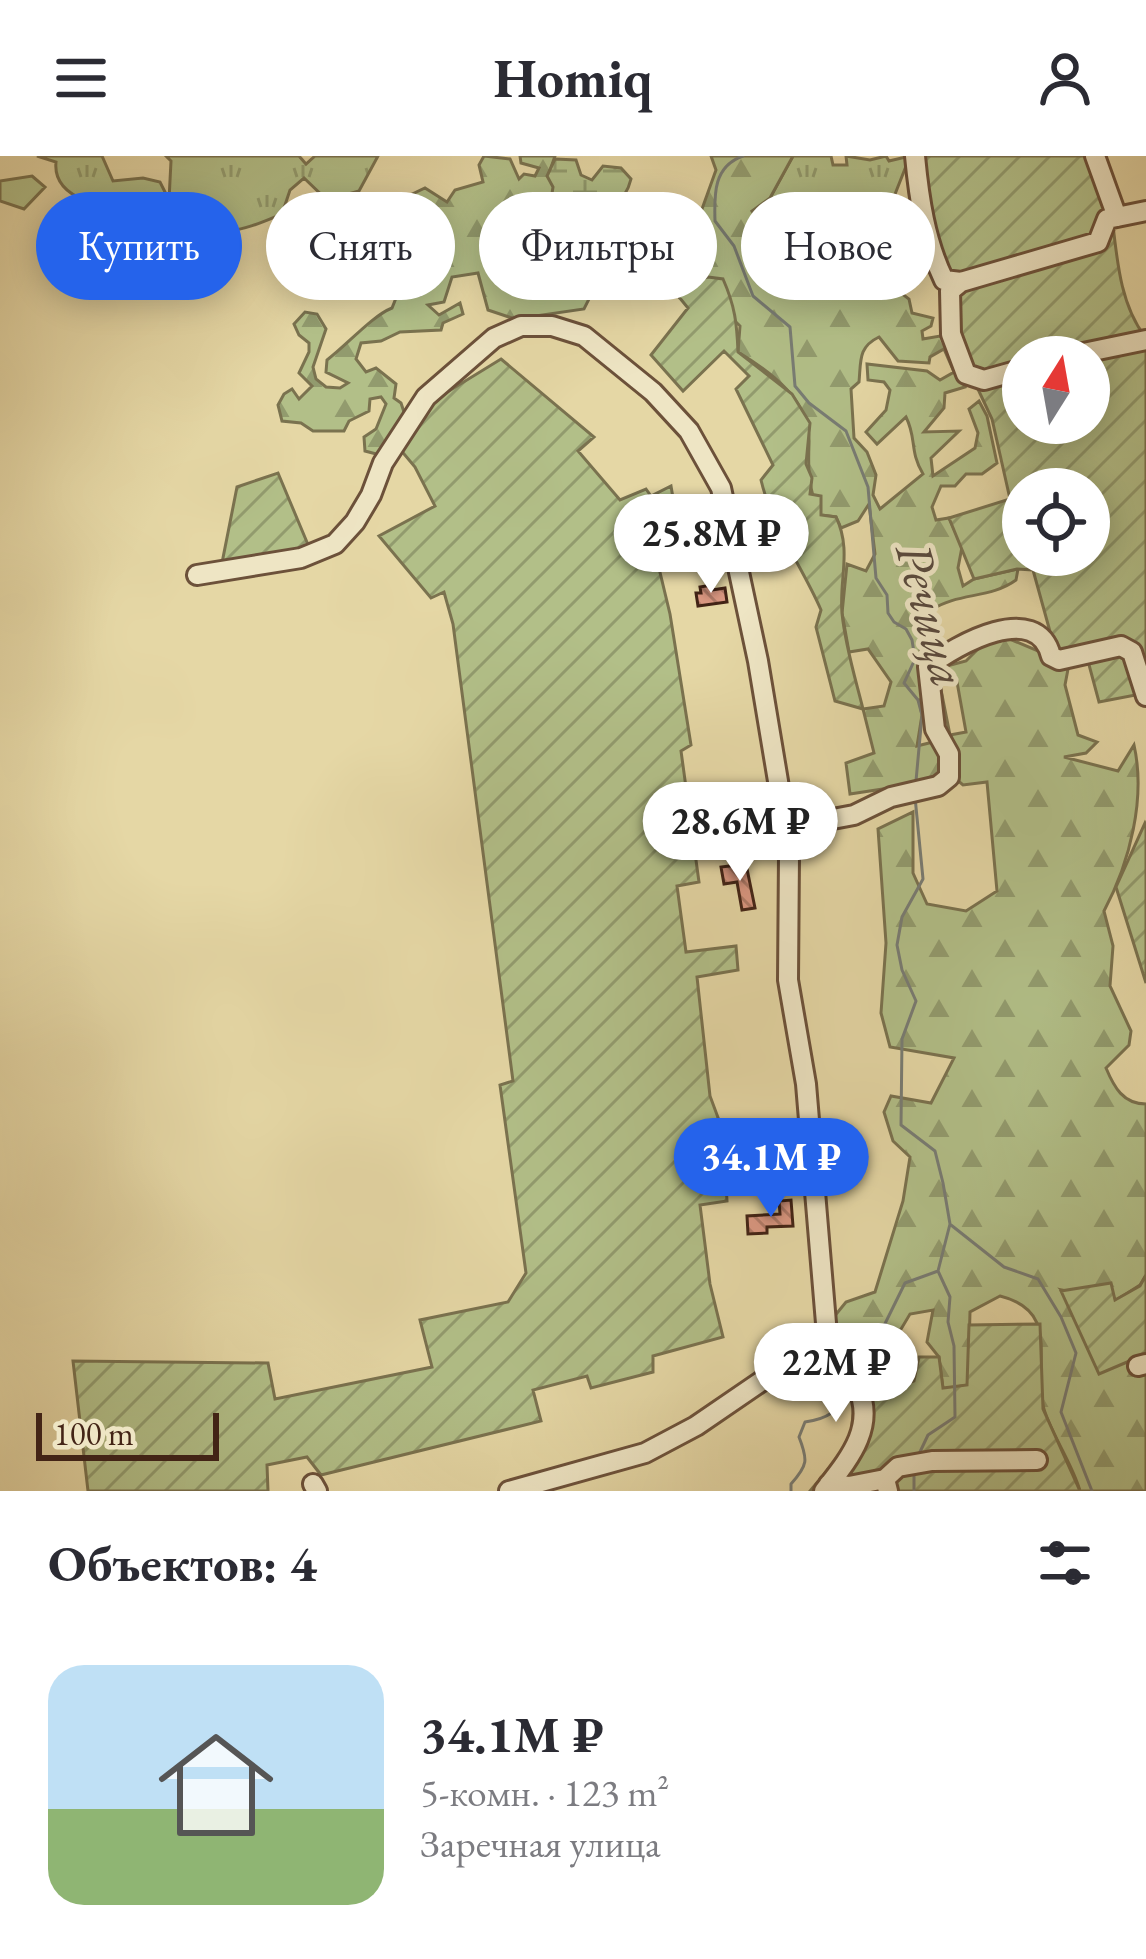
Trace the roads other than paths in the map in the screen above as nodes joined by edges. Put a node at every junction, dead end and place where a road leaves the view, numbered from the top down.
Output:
1 (915, 156) edge
2 (1095, 156) edge
3 (1146, 211) edge
4 (1117, 217) junction
5 (961, 282) junction
6 (1146, 340) edge
7 (1110, 347) edge
8 (1002, 375) edge
9 (197, 575) dead end
10 (1146, 696) edge
11 (784, 828) junction
12 (837, 1361) junction
13 (1037, 1460) dead end
14 (886, 1485) edge
15 (826, 1488) edge
16 (509, 1491) edge

1 - 5 street
2 - 4 street
3 - 4 street
4 - 5 street
5 - 8 street
6 - 7 street
9 - 11 street
10 - 11 street
11 - 12 street
12 - 15 street
12 - 16 street
13 - 14 street
14 - 15 street

